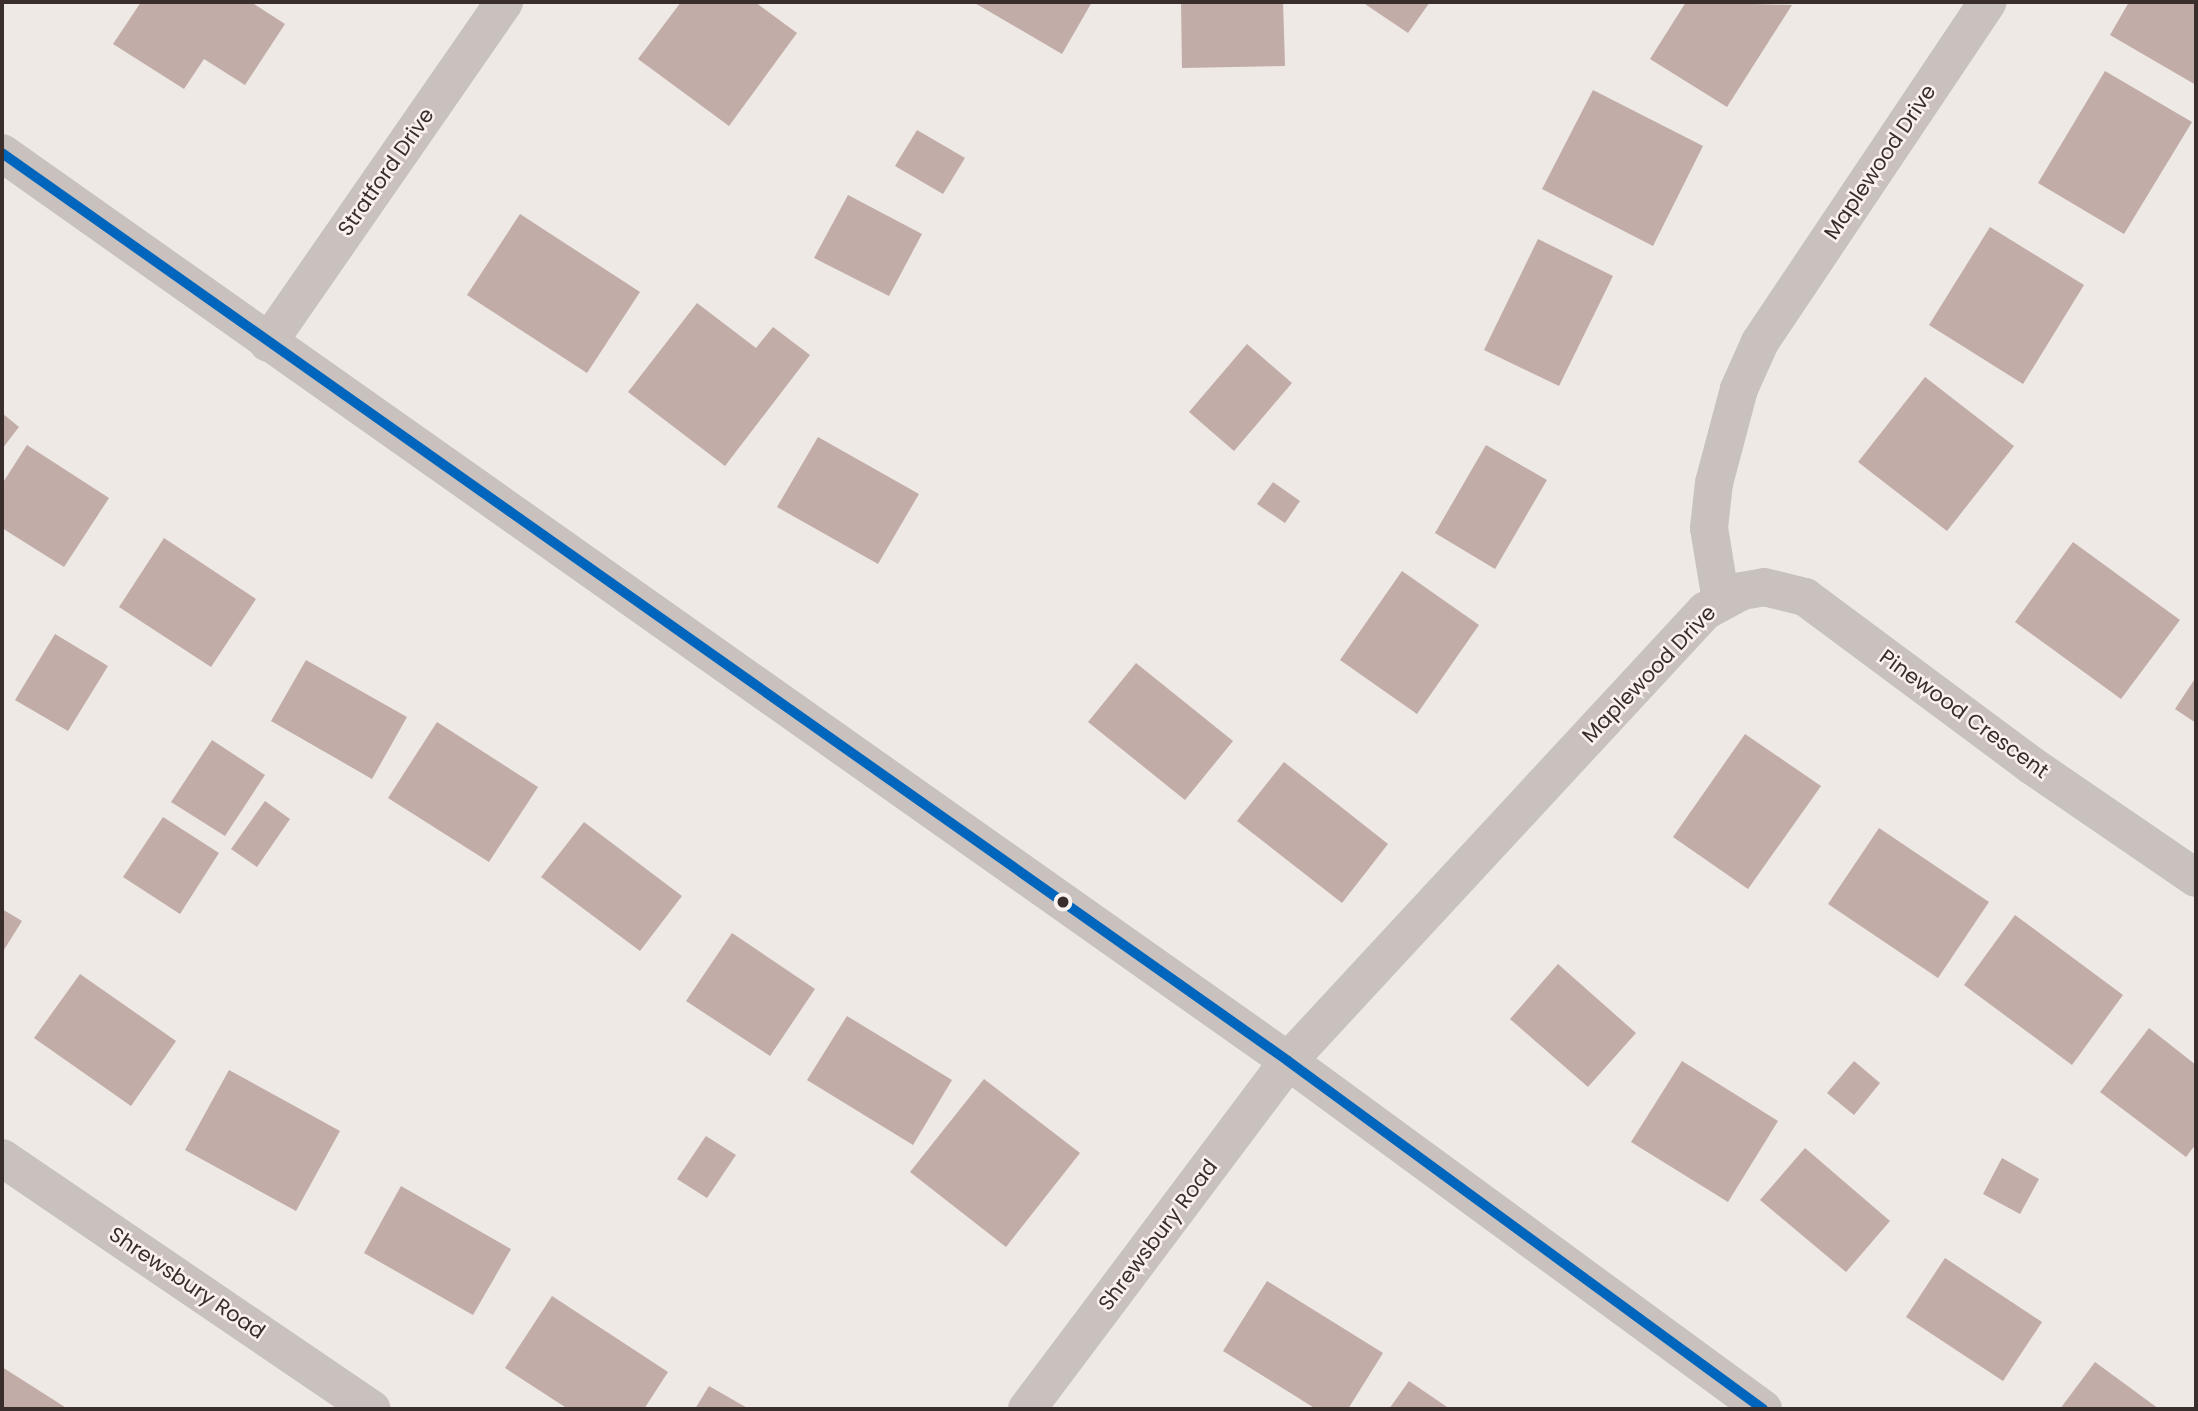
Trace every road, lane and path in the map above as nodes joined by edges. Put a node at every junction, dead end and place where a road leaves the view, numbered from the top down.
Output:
1 (504, 2) edge
2 (1988, 2) edge
3 (2, 153) edge
4 (268, 343) junction
5 (1721, 601) junction
6 (2196, 878) edge
7 (1288, 1061) junction
8 (2, 1158) edge
9 (372, 1409) edge
10 (1027, 1409) edge
11 (1763, 1409) edge

1 - 4 street, Stratford Drive
2 - 5 street, Maplewood Drive
3 - 4 street
4 - 7 street
5 - 6 street, Pinewood Crescent
5 - 7 street, Maplewood Drive
7 - 10 street, Shrewsbury Road
7 - 11 street
8 - 9 street, Shrewsbury Road

